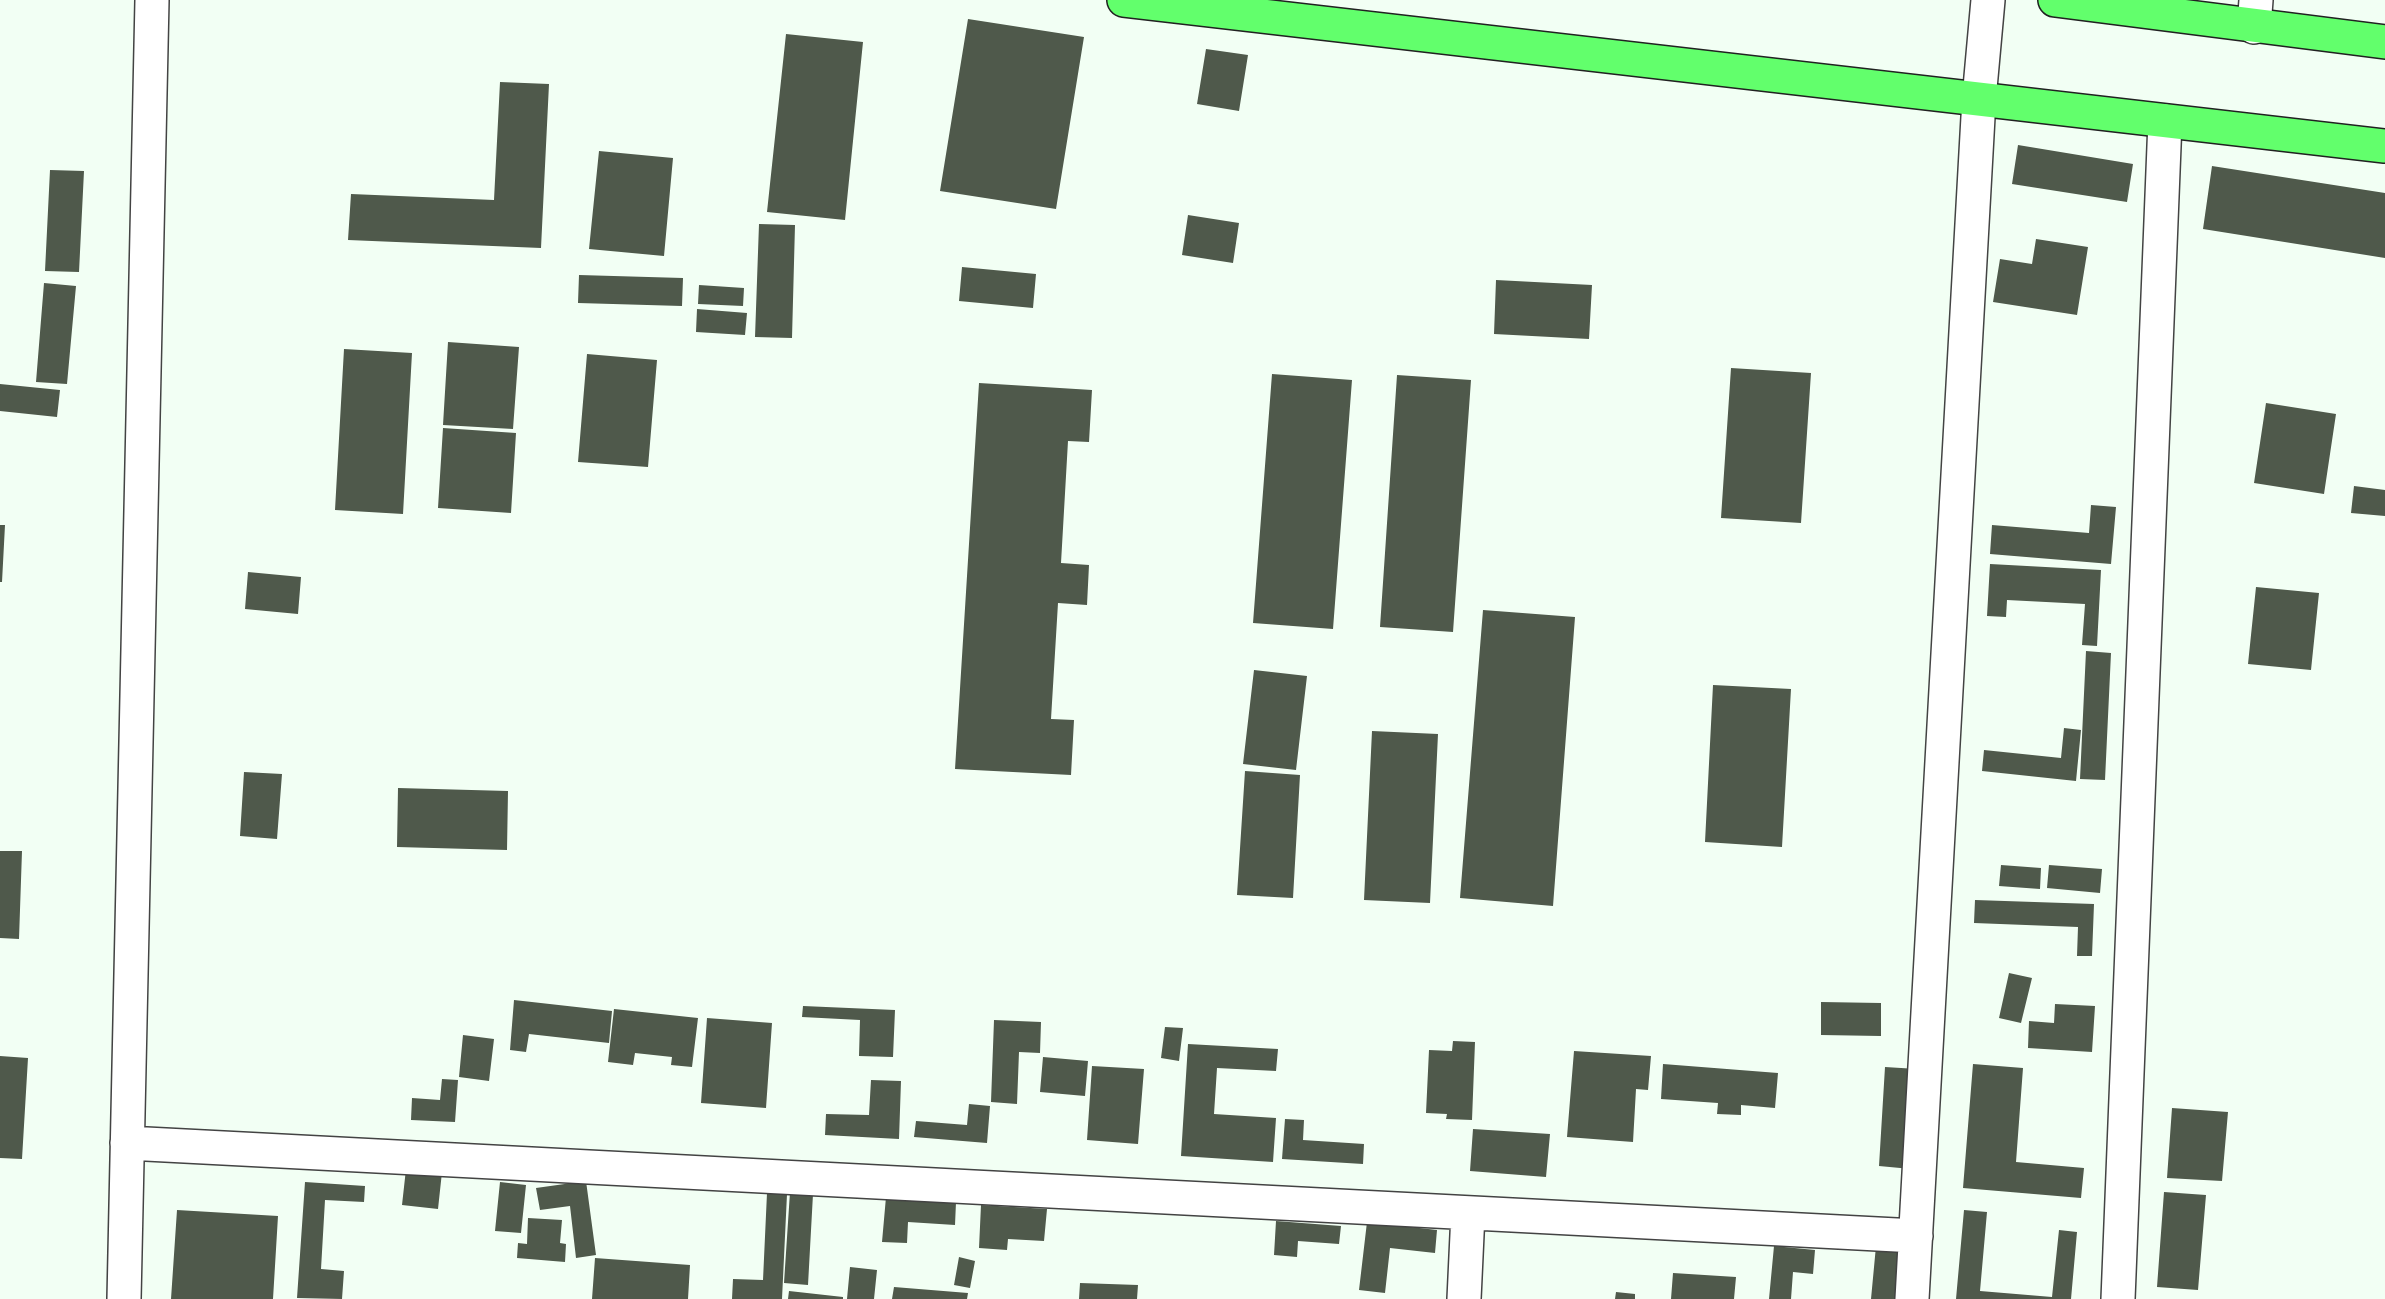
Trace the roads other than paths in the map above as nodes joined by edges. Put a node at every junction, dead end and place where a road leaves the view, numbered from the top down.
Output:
1 (152, 0) edge
2 (1124, 0) edge
3 (1988, 0) edge
4 (2055, 0) edge
5 (2255, 13) edge
6 (2385, 42) edge
7 (1979, 99) junction
8 (2165, 121) junction
9 (2385, 146) edge
10 (127, 1143) junction
11 (1468, 1213) junction
12 (1916, 1236) junction
13 (124, 1299) edge
14 (1464, 1299) edge
15 (1912, 1299) edge
16 (2118, 1299) edge

1 - 10 street
2 - 7 main road
3 - 7 street
4 - 5 main road
5 - 6 main road
7 - 8 main road
7 - 12 street
8 - 9 main road
8 - 16 street
10 - 11 street
10 - 13 street
11 - 12 street
11 - 14 street
12 - 15 street

